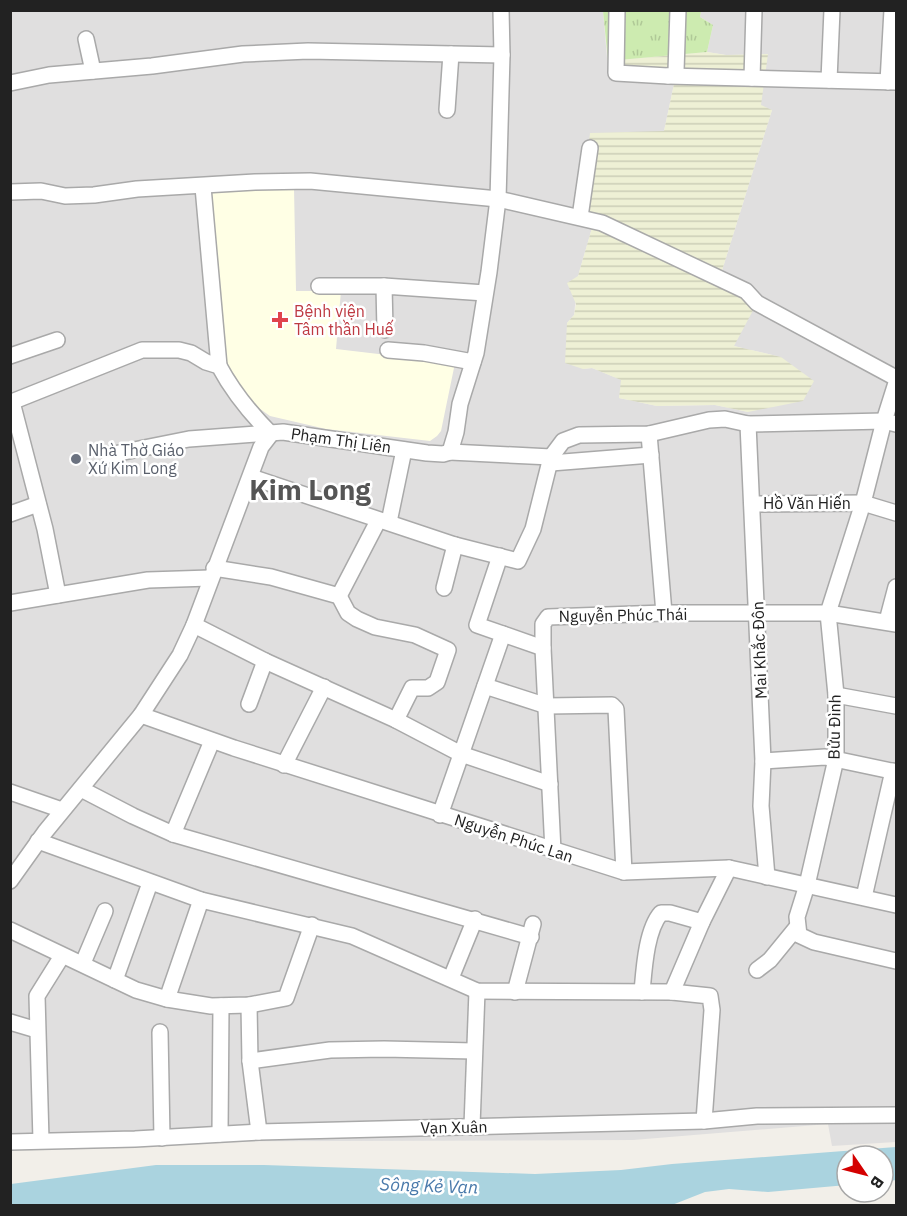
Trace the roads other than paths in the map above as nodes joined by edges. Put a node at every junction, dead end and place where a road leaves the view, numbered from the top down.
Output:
1 (501, 10) edge
2 (617, 10) edge
3 (678, 10) edge
4 (754, 10) edge
5 (832, 10) edge
6 (892, 10) edge
7 (86, 39) dead end
8 (451, 54) junction
9 (502, 55) junction
10 (93, 71) junction
11 (668, 76) junction
12 (752, 78) junction
13 (829, 80) junction
14 (892, 82) edge
15 (10, 83) edge
16 (447, 110) dead end
17 (590, 148) dead end
18 (203, 187) junction
19 (10, 192) edge
20 (498, 199) junction
21 (580, 217) junction
22 (319, 286) dead end
23 (384, 286) junction
24 (485, 293) junction
25 (385, 330) dead end
26 (57, 340) dead end
27 (388, 350) dead end
28 (10, 356) edge
29 (473, 362) junction
30 (219, 366) junction
31 (897, 378) edge
32 (897, 383) edge
33 (890, 422) edge
34 (748, 424) junction
35 (271, 434) junction
36 (649, 434) junction
37 (404, 450) junction
38 (450, 452) junction
39 (109, 454) dead end
40 (651, 455) junction
41 (551, 460) junction
42 (251, 477) junction
43 (863, 503) junction
44 (38, 504) junction
45 (752, 504) junction
46 (897, 513) edge
47 (10, 514) edge
48 (383, 521) junction
49 (455, 545) junction
50 (500, 556) junction
51 (212, 573) junction
52 (897, 587) edge
53 (444, 588) dead end
54 (58, 596) junction
55 (339, 596) junction
56 (10, 603) edge
57 (664, 613) junction
58 (758, 613) junction
59 (828, 613) junction
60 (892, 622) edge
61 (194, 625) junction
62 (503, 634) junction
63 (543, 648) junction
64 (265, 662) junction
65 (485, 686) junction
66 (324, 687) junction
67 (836, 695) junction
68 (249, 704) dead end
69 (547, 706) junction
70 (897, 706) edge
71 (141, 715) junction
72 (396, 720) junction
73 (212, 741) junction
74 (461, 754) junction
75 (836, 759) junction
76 (763, 761) junction
77 (284, 765) junction
78 (895, 772) edge
79 (550, 784) junction
80 (81, 789) junction
81 (10, 792) edge
82 (62, 810) junction
83 (440, 815) junction
84 (173, 834) junction
85 (38, 841) junction
86 (553, 851) junction
87 (729, 868) junction
88 (624, 872) junction
89 (767, 877) junction
90 (10, 881) edge
91 (150, 883) junction
92 (807, 885) junction
93 (864, 897) junction
94 (201, 900) junction
95 (897, 905) edge
96 (105, 911) dead end
97 (475, 920) junction
98 (702, 922) junction
99 (312, 925) junction
100 (797, 927) junction
101 (10, 930) edge
102 (62, 956) junction
103 (897, 961) edge
104 (82, 963) junction
105 (757, 970) dead end
106 (451, 978) junction
107 (115, 980) junction
108 (477, 991) junction
109 (515, 992) junction
110 (642, 992) junction
111 (672, 992) junction
112 (167, 999) junction
113 (249, 1005) junction
114 (221, 1006) junction
115 (10, 1022) edge
116 (37, 1030) junction
117 (160, 1032) dead end
118 (474, 1050) junction
119 (250, 1061) junction
120 (897, 1115) edge
121 (704, 1121) junction
122 (472, 1126) junction
123 (259, 1132) junction
124 (220, 1134) junction
125 (162, 1138) junction
126 (41, 1140) junction
127 (10, 1142) edge

1 - 9 street
2 - 11 street
3 - 11 street
4 - 12 street
5 - 13 street
6 - 14 street
7 - 10 street
8 - 9 street
8 - 10 street
8 - 16 street
9 - 20 street
10 - 15 street
11 - 12 street
12 - 13 street
13 - 14 street
17 - 21 street
18 - 19 street
18 - 20 street
18 - 30 street
20 - 21 street
20 - 24 street
21 - 31 street
22 - 23 street
23 - 24 street
23 - 25 street
24 - 29 street
26 - 28 street
27 - 29 street
29 - 38 street
30 - 35 street
30 - 44 street
32 - 33 street, Bửu Đình
33 - 34 street
33 - 43 street, Bửu Đình
34 - 36 street
34 - 45 street, Mai Khắc Đôn
35 - 37 street, Phạm Thị Liên
35 - 39 street
35 - 42 street, Phạm Thị Liên
36 - 40 street
36 - 41 street
37 - 38 street, Phạm Thị Liên
37 - 48 street
38 - 41 street, Phạm Thị Liên
40 - 41 street, Phạm Thị Liên
40 - 57 street
41 - 50 street
42 - 48 street
42 - 51 street, Phạm Thị Liên
43 - 45 street, Hồ Văn Hiến
43 - 46 street, Hồ Văn Hiến
43 - 59 street, Bửu Đình
44 - 47 street
44 - 54 street
45 - 58 street, Mai Khắc Đôn
48 - 49 street
48 - 55 street
49 - 50 street
49 - 53 street
50 - 62 street
51 - 54 street
51 - 55 street
51 - 61 street, Phạm Thị Liên
52 - 60 street
54 - 56 street
55 - 72 street
57 - 58 street, Nguyễn Phúc Thái
57 - 63 street, Nguyễn Phúc Thái
58 - 59 street, Nguyễn Phúc Thái
58 - 76 street, Mai Khắc Đôn
59 - 60 street, Nguyễn Phúc Thái
59 - 67 street, Bửu Đình
61 - 64 street
61 - 71 street, Phạm Thị Liên
62 - 63 street
62 - 65 street
63 - 69 street, Nguyễn Phúc Thái
64 - 66 street
64 - 68 street
65 - 69 street
65 - 74 street
66 - 72 street
66 - 77 street
67 - 70 street
67 - 75 street, Bửu Đình
69 - 79 street, Nguyễn Phúc Thái
69 - 88 street
71 - 73 street, Nguyễn Phúc Lan
71 - 80 street, Phạm Thị Liên
72 - 74 street
73 - 77 street, Nguyễn Phúc Lan
73 - 84 street
74 - 79 street
74 - 83 street
75 - 76 street
75 - 78 street
75 - 92 street, Bửu Đình
76 - 89 street, Mai Khắc Đôn
77 - 83 street, Nguyễn Phúc Lan
78 - 93 street
79 - 86 street, Nguyễn Phúc Thái
80 - 82 street, Phạm Thị Liên
80 - 84 street
81 - 82 street
82 - 85 street, Phạm Thị Liên
83 - 86 street, Nguyễn Phúc Lan
84 - 97 street
85 - 90 street, Phạm Thị Liên
85 - 91 street
86 - 88 street, Nguyễn Phúc Lan
87 - 88 street, Nguyễn Phúc Lan
87 - 89 street, Nguyễn Phúc Lan
87 - 98 street
89 - 92 street, Nguyễn Phúc Lan
91 - 94 street
91 - 107 street
92 - 93 street, Nguyễn Phúc Lan
92 - 100 street, Bửu Đình
93 - 95 street, Nguyễn Phúc Lan
94 - 99 street
94 - 112 street
96 - 104 street
97 - 106 street
97 - 109 street
98 - 110 street
98 - 111 street
99 - 106 street
99 - 113 street
100 - 103 street
100 - 105 street
101 - 102 street
102 - 104 street
102 - 116 street
104 - 107 street
106 - 108 street
107 - 112 street
108 - 109 street
108 - 118 street
109 - 110 street
110 - 111 street
111 - 121 street
112 - 114 street
113 - 114 street
113 - 119 street
114 - 124 street
115 - 116 street
116 - 126 street
117 - 125 street
118 - 119 street
118 - 122 street
119 - 123 street
120 - 121 street, Vạn Xuân
121 - 122 street, Vạn Xuân
122 - 123 street, Vạn Xuân
123 - 124 street, Vạn Xuân
124 - 125 street, Vạn Xuân
125 - 126 street, Vạn Xuân
126 - 127 street, Vạn Xuân

